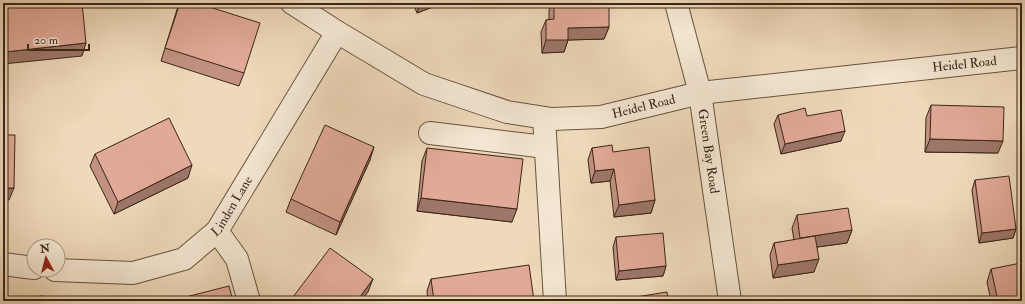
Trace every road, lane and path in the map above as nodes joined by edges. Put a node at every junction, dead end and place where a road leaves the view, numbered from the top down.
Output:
1 (292, 3) edge
2 (676, 3) edge
3 (337, 32) junction
4 (1022, 58) edge
5 (700, 93) junction
6 (544, 118) junction
7 (430, 133) dead end
8 (545, 147) junction
9 (217, 231) junction
10 (3, 264) edge
11 (26, 267) edge
12 (66, 270) edge
13 (249, 301) edge
14 (555, 301) edge
15 (730, 301) edge

1 - 3 street, Heidel Road
2 - 5 street, Green Bay Road
3 - 6 street, Heidel Road
3 - 9 street, Linden Lane
4 - 5 street, Heidel Road
5 - 6 street, Heidel Road
5 - 15 street, Green Bay Road
6 - 8 street
7 - 8 street
8 - 14 street
9 - 12 street, Linden Lane
9 - 13 street
10 - 11 street

